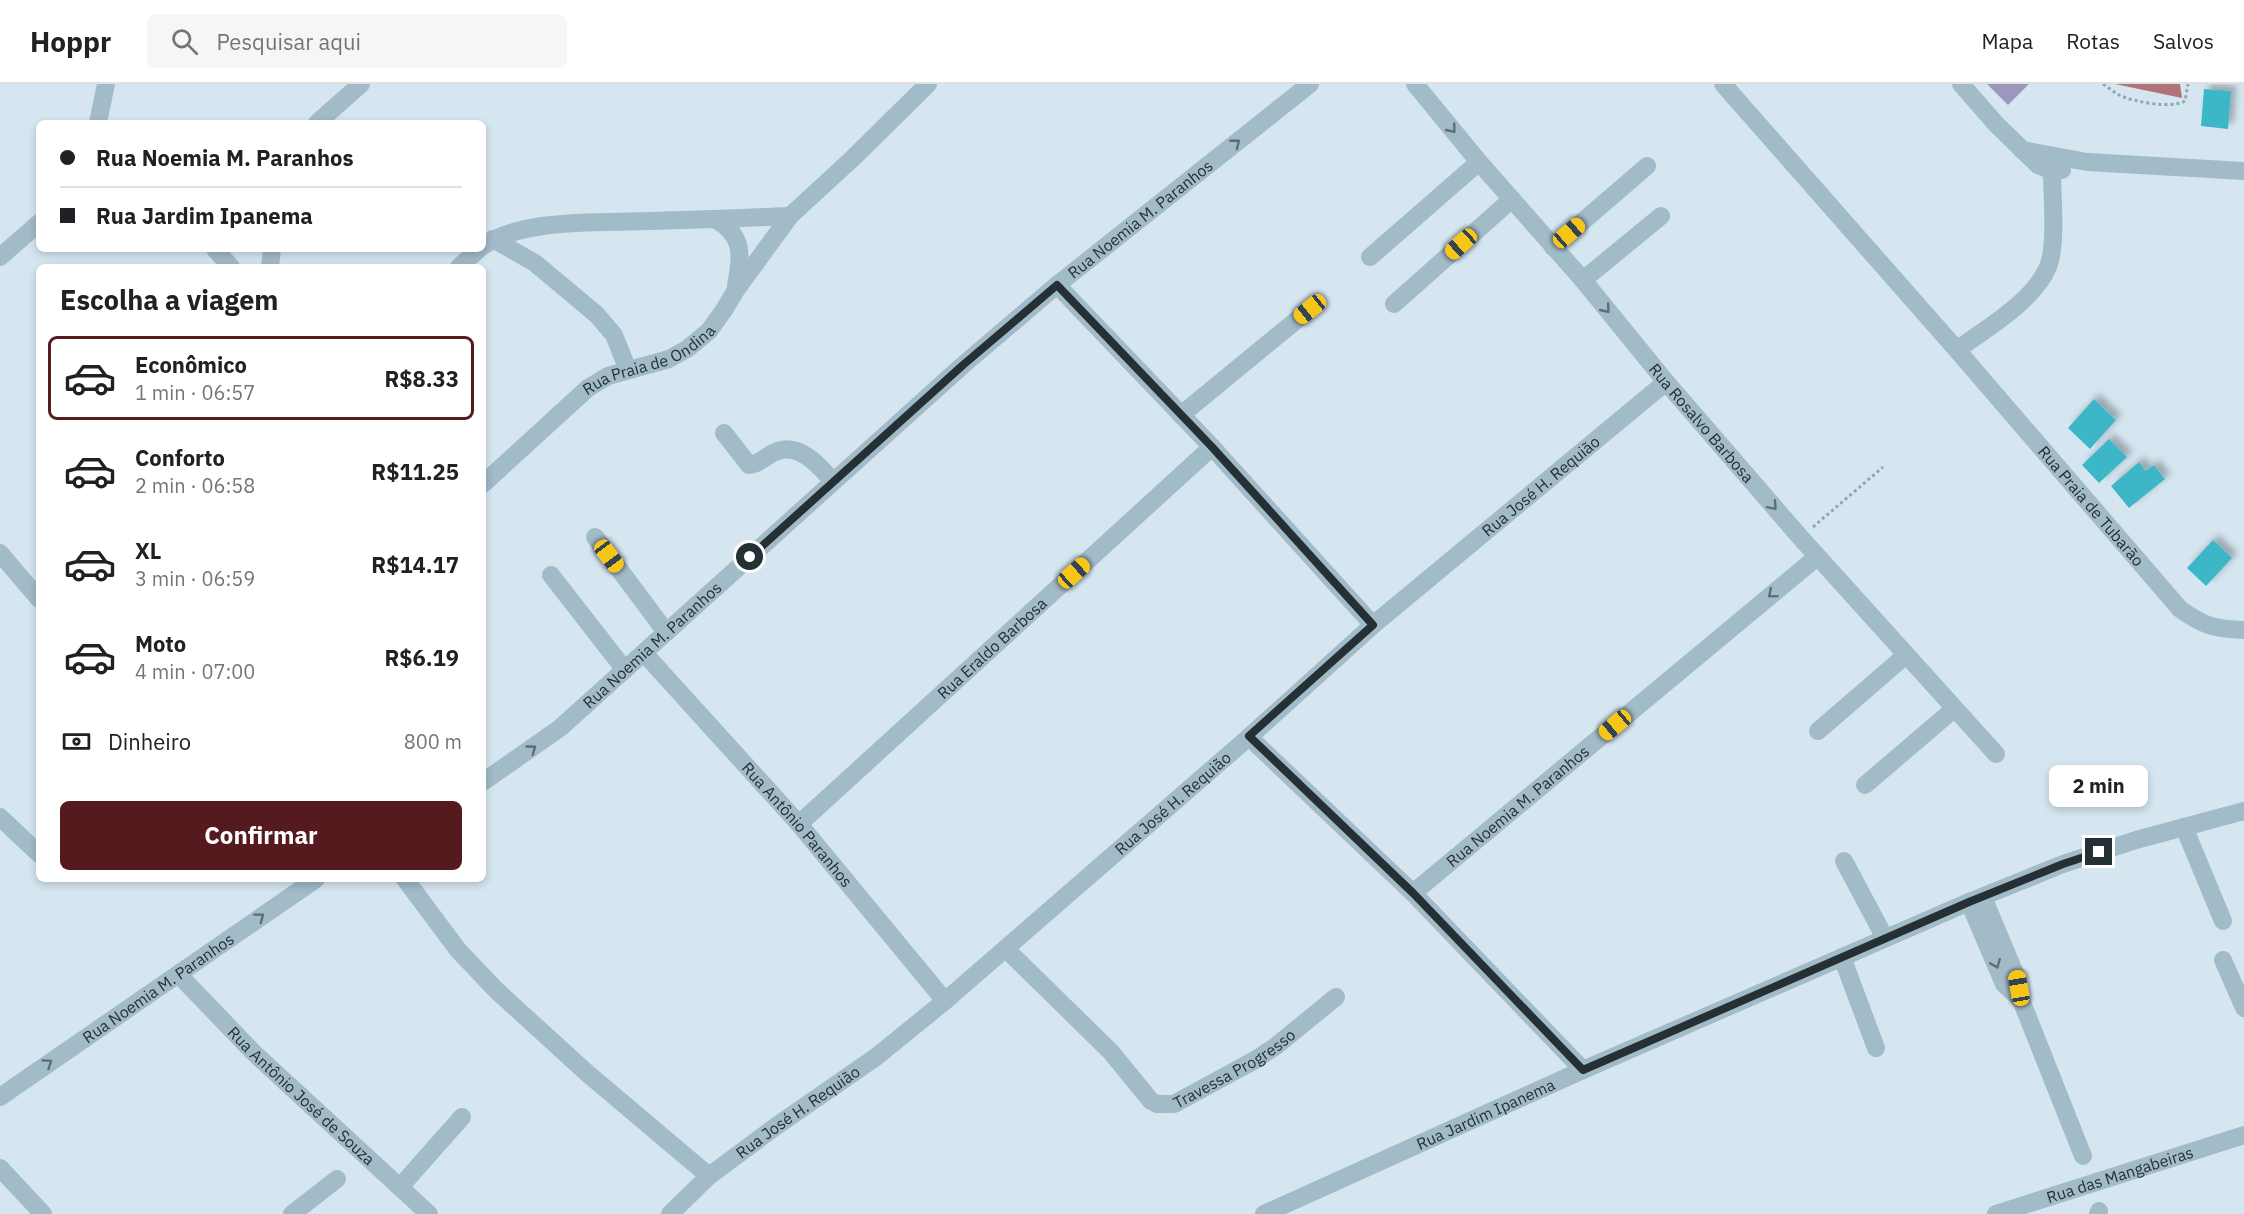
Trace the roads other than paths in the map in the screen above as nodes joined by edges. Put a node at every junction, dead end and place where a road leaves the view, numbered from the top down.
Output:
1 (106, 84) edge
2 (361, 84) edge
3 (928, 84) edge
4 (1415, 84) edge
5 (1723, 84) edge
6 (1961, 84) edge
7 (1302, 86) edge
8 (99, 120) edge
9 (321, 120) edge
10 (2022, 150) junction
11 (1479, 162) junction
12 (2087, 162) junction
13 (1647, 166) dead end
14 (2052, 171) junction
15 (2244, 171) edge
16 (1512, 199) junction
17 (790, 216) junction
18 (1661, 216) dead end
19 (715, 219) junction
20 (36, 226) edge
21 (486, 244) edge
22 (486, 244) edge
23 (1553, 247) junction
24 (218, 252) edge
25 (476, 252) edge
26 (0, 257) edge
27 (1370, 257) dead end
28 (228, 264) edge
29 (462, 264) edge
30 (1582, 280) junction
31 (1057, 285) junction
32 (735, 290) junction
33 (1394, 304) dead end
34 (1310, 309) dead end
35 (1957, 350) junction
36 (628, 370) junction
37 (1666, 382) junction
38 (1181, 416) junction
39 (724, 434) dead end
40 (1212, 447) junction
41 (486, 481) edge
42 (833, 482) junction
43 (595, 537) dead end
44 (0, 553) edge
45 (1817, 557) junction
46 (551, 575) dead end
47 (36, 595) edge
48 (1373, 625) junction
49 (2244, 630) edge
50 (666, 632) junction
51 (644, 653) junction
52 (1905, 655) junction
53 (625, 670) junction
54 (1954, 709) junction
55 (1818, 731) dead end
56 (1249, 736) junction
57 (1996, 754) dead end
58 (486, 780) edge
59 (1865, 786) dead end
60 (2244, 811) edge
61 (0, 817) edge
62 (799, 824) junction
63 (2184, 827) junction
64 (36, 851) edge
65 (1845, 861) dead end
66 (311, 882) edge
67 (407, 882) edge
68 (1413, 893) junction
69 (1976, 900) junction
70 (2223, 921) dead end
71 (1885, 938) junction
72 (1006, 949) junction
73 (1842, 957) junction
74 (2223, 960) dead end
75 (179, 975) junction
76 (1336, 997) dead end
77 (945, 1001) junction
78 (2244, 1008) edge
79 (1876, 1048) dead end
80 (1583, 1070) junction
81 (0, 1097) edge
82 (462, 1117) dead end
83 (2244, 1135) edge
84 (2083, 1156) dead end
85 (0, 1168) edge
86 (709, 1176) junction
87 (338, 1179) dead end
88 (400, 1187) junction
89 (43, 1214) edge
90 (292, 1214) edge
91 (429, 1214) edge
92 (670, 1214) edge
93 (1264, 1214) edge
94 (1996, 1214) edge

1 - 8 street
2 - 9 street
3 - 17 street, Rua Praia de Ondina
4 -> 11 street, Rua Rosalvo Barbosa
5 - 35 street, Rua Praia de Tubarão
6 - 10 street
31 -> 7 street, Rua Noemia M. Paranhos
10 - 12 street
10 - 14 street
11 - 16 street, Rua Rosalvo Barbosa
11 - 27 street
12 - 14 street
12 - 15 street
13 - 23 street
14 - 35 street
16 - 23 street, Rua Rosalvo Barbosa
16 - 33 street
17 - 19 street
17 - 32 street, Rua Praia de Ondina
18 - 30 street
19 - 21 street
19 - 32 street
20 - 26 street
22 - 36 street
23 - 30 street, Rua Rosalvo Barbosa
24 - 28 street
25 - 29 street
30 -> 37 street, Rua Rosalvo Barbosa
31 - 38 street
31 - 42 street, Rua Noemia M. Paranhos
32 - 36 street, Rua Praia de Ondina
34 - 38 street
35 - 49 street, Rua Praia de Tubarão
36 - 41 street, Rua Praia de Ondina
37 -> 45 street, Rua Rosalvo Barbosa
37 - 48 street, Rua José H. Requião
38 - 40 street
39 - 42 street
40 - 48 street
40 - 62 street, Rua Eraldo Barbosa
42 - 50 street, Rua Noemia M. Paranhos
43 - 50 street
44 - 47 street
45 - 52 street, Rua Rosalvo Barbosa
45 -> 68 street, Rua Noemia M. Paranhos
46 - 53 street
48 - 56 street, Rua José H. Requião
50 - 51 street, Rua Noemia M. Paranhos
51 - 53 street, Rua Noemia M. Paranhos
51 - 62 street, Rua Antônio Paranhos
52 - 54 street, Rua Rosalvo Barbosa
52 - 55 street
58 -> 53 street, Rua Noemia M. Paranhos
54 - 57 street, Rua Rosalvo Barbosa
54 - 59 street
56 - 68 street
56 - 72 street, Rua José H. Requião
60 - 63 street, Rua Jardim Ipanema
61 - 64 street
62 - 77 street, Rua Antônio Paranhos
63 - 69 street, Rua Jardim Ipanema
63 - 70 street
65 - 71 street
75 -> 66 street, Rua Noemia M. Paranhos
67 - 86 street
68 - 80 street
69 - 71 street, Rua Jardim Ipanema
69 - 84 street
71 - 73 street, Rua Jardim Ipanema
72 - 76 street, Travessa Progresso
72 - 77 street, Rua José H. Requião
73 - 79 street
73 - 80 street, Rua Jardim Ipanema
74 - 78 street
81 -> 75 street, Rua Noemia M. Paranhos
75 - 88 street, Rua Antônio José de Souza
77 - 86 street, Rua José H. Requião
80 - 93 street, Rua Jardim Ipanema
82 - 88 street
83 - 94 street, Rua das Mangabeiras
85 - 89 street
86 - 92 street, Rua José H. Requião
87 - 90 street
88 - 91 street, Rua Antônio José de Souza

